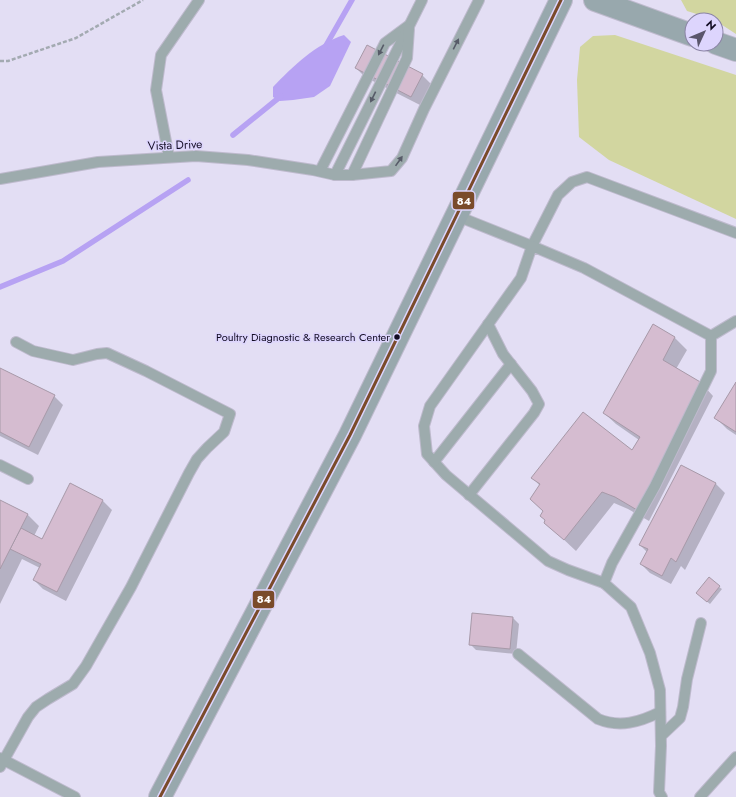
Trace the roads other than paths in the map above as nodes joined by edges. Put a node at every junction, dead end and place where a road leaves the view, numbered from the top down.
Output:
1 (199, 0) edge
2 (422, 0) edge
3 (479, 0) edge
4 (561, 0) edge
5 (595, 0) edge
6 (631, 8) edge
7 (410, 25) junction
8 (684, 31) edge
9 (724, 46) edge
10 (736, 50) edge
11 (169, 157) junction
12 (320, 171) junction
13 (335, 175) junction
14 (352, 175) junction
15 (0, 179) edge
16 (457, 216) junction
17 (736, 233) edge
18 (532, 246) junction
19 (736, 321) edge
20 (488, 324) junction
21 (711, 336) junction
22 (16, 342) dead end
23 (511, 364) junction
24 (434, 462) junction
25 (0, 464) edge
26 (28, 479) dead end
27 (469, 495) junction
28 (604, 583) junction
29 (701, 623) dead end
30 (518, 654) dead end
31 (660, 712) junction
32 (661, 736) junction
33 (736, 758) edge
34 (1, 762) edge
35 (75, 797) edge
36 (160, 797) edge
37 (662, 797) edge
38 (700, 797) edge

1 - 11 lane
2 - 7 lane
14 -> 3 lane, Vista Drive
4 - 16 main road
5 - 6 main road
6 - 8 main road
7 -> 12 lane
7 -> 13 lane
7 - 14 lane
9 - 10 main road
11 - 12 lane, Vista Drive
11 - 15 lane, Vista Drive
12 - 13 lane, Vista Drive
13 - 14 lane, Vista Drive
16 - 18 lane
16 - 36 main road
17 - 18 lane
18 - 20 lane
18 - 21 lane
19 - 21 lane
20 - 23 lane
20 - 24 lane
21 - 28 lane
22 - 34 lane
23 - 24 lane
23 - 27 lane
24 - 27 lane
25 - 26 lane
27 - 28 lane
28 - 31 lane
29 - 32 lane
30 - 31 lane
31 - 32 lane
32 - 37 lane
33 - 38 lane
34 - 35 lane

